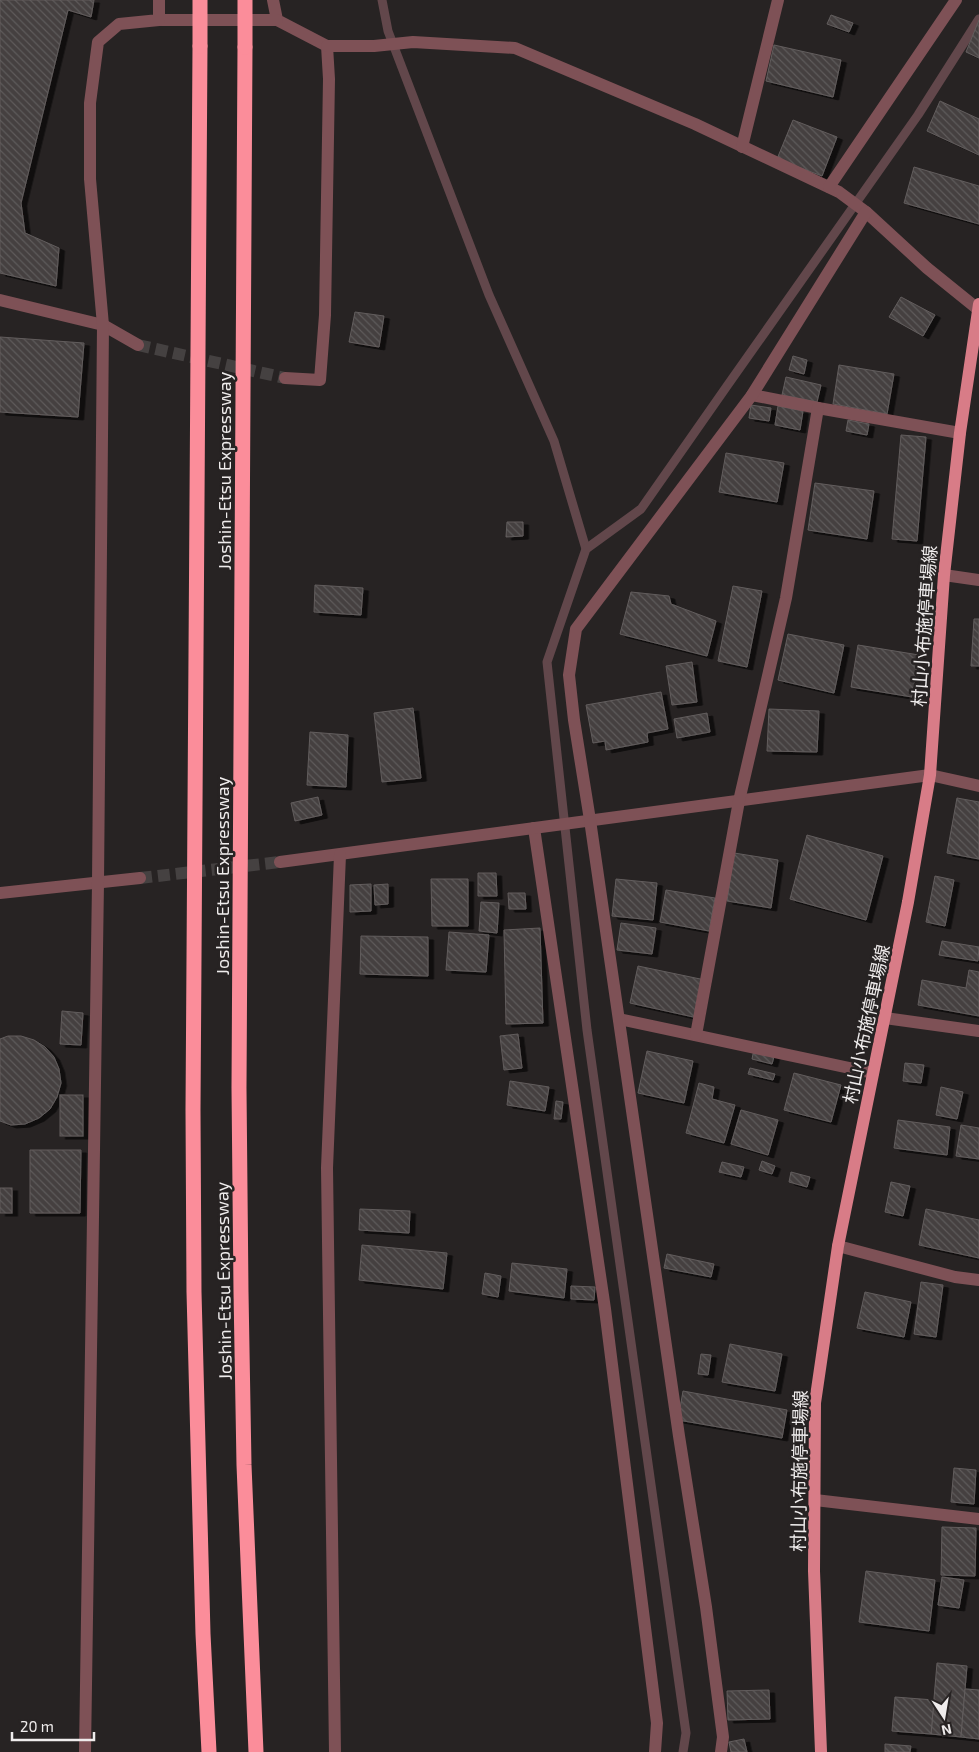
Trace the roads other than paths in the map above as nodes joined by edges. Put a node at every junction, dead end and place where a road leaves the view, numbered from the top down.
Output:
1 (159, 0) edge
2 (200, 0) edge
3 (245, 0) edge
4 (273, 0) edge
5 (778, 0) edge
6 (956, 0) edge
7 (160, 20) junction
8 (277, 20) junction
9 (327, 46) junction
10 (742, 147) junction
11 (829, 187) junction
12 (866, 212) junction
13 (0, 300) edge
14 (978, 308) edge
15 (103, 325) junction
16 (138, 345) tunnel mouth
17 (285, 378) tunnel mouth
18 (752, 394) junction
19 (818, 408) junction
20 (960, 433) junction
21 (944, 575) junction
22 (979, 580) edge
23 (930, 775) junction
24 (979, 786) edge
25 (739, 801) junction
26 (586, 821) junction
27 (534, 828) junction
28 (340, 855) junction
29 (280, 862) tunnel mouth
30 (140, 878) tunnel mouth
31 (98, 883) junction
32 (0, 893) edge
33 (885, 1018) junction
34 (619, 1019) junction
35 (979, 1031) edge
36 (696, 1035) junction
37 (873, 1073) junction
38 (838, 1246) junction
39 (979, 1280) edge
40 (815, 1500) junction
41 (979, 1519) edge
42 (85, 1752) edge
43 (209, 1752) edge
44 (256, 1752) edge
45 (335, 1752) edge
46 (655, 1752) edge
47 (721, 1752) edge
48 (820, 1752) edge

1 - 7 street
2 - 43 highway, Joshin-Etsu Expressway, bridge
3 - 44 highway, Joshin-Etsu Expressway, bridge
4 - 8 street
5 - 10 street
6 - 11 street
7 - 8 street
7 - 15 street
8 - 9 street
9 - 10 street
9 - 17 street
10 - 11 street
11 - 12 street
12 - 14 street
12 - 18 street
13 - 15 street
14 - 20 main road, 村山小布施停車場線
15 - 16 street
15 - 31 street
18 - 19 street
18 - 26 street
19 - 20 street
19 - 25 street
20 - 21 main road, 村山小布施停車場線
21 - 22 street
21 - 23 main road, 村山小布施停車場線
23 - 24 street
23 - 25 street
23 - 33 main road, 村山小布施停車場線
25 - 26 street
25 - 36 street
26 - 27 street
26 - 34 street
27 - 28 street
27 - 46 street
28 - 29 street
28 - 45 street
30 - 31 street
31 - 32 street
31 - 42 street
33 - 35 street
33 - 37 main road, 村山小布施停車場線
34 - 36 street
34 - 47 street
36 - 37 street
37 - 38 main road, 村山小布施停車場線
38 - 39 street
38 - 40 main road, 村山小布施停車場線
40 - 41 street
40 - 48 main road, 村山小布施停車場線

